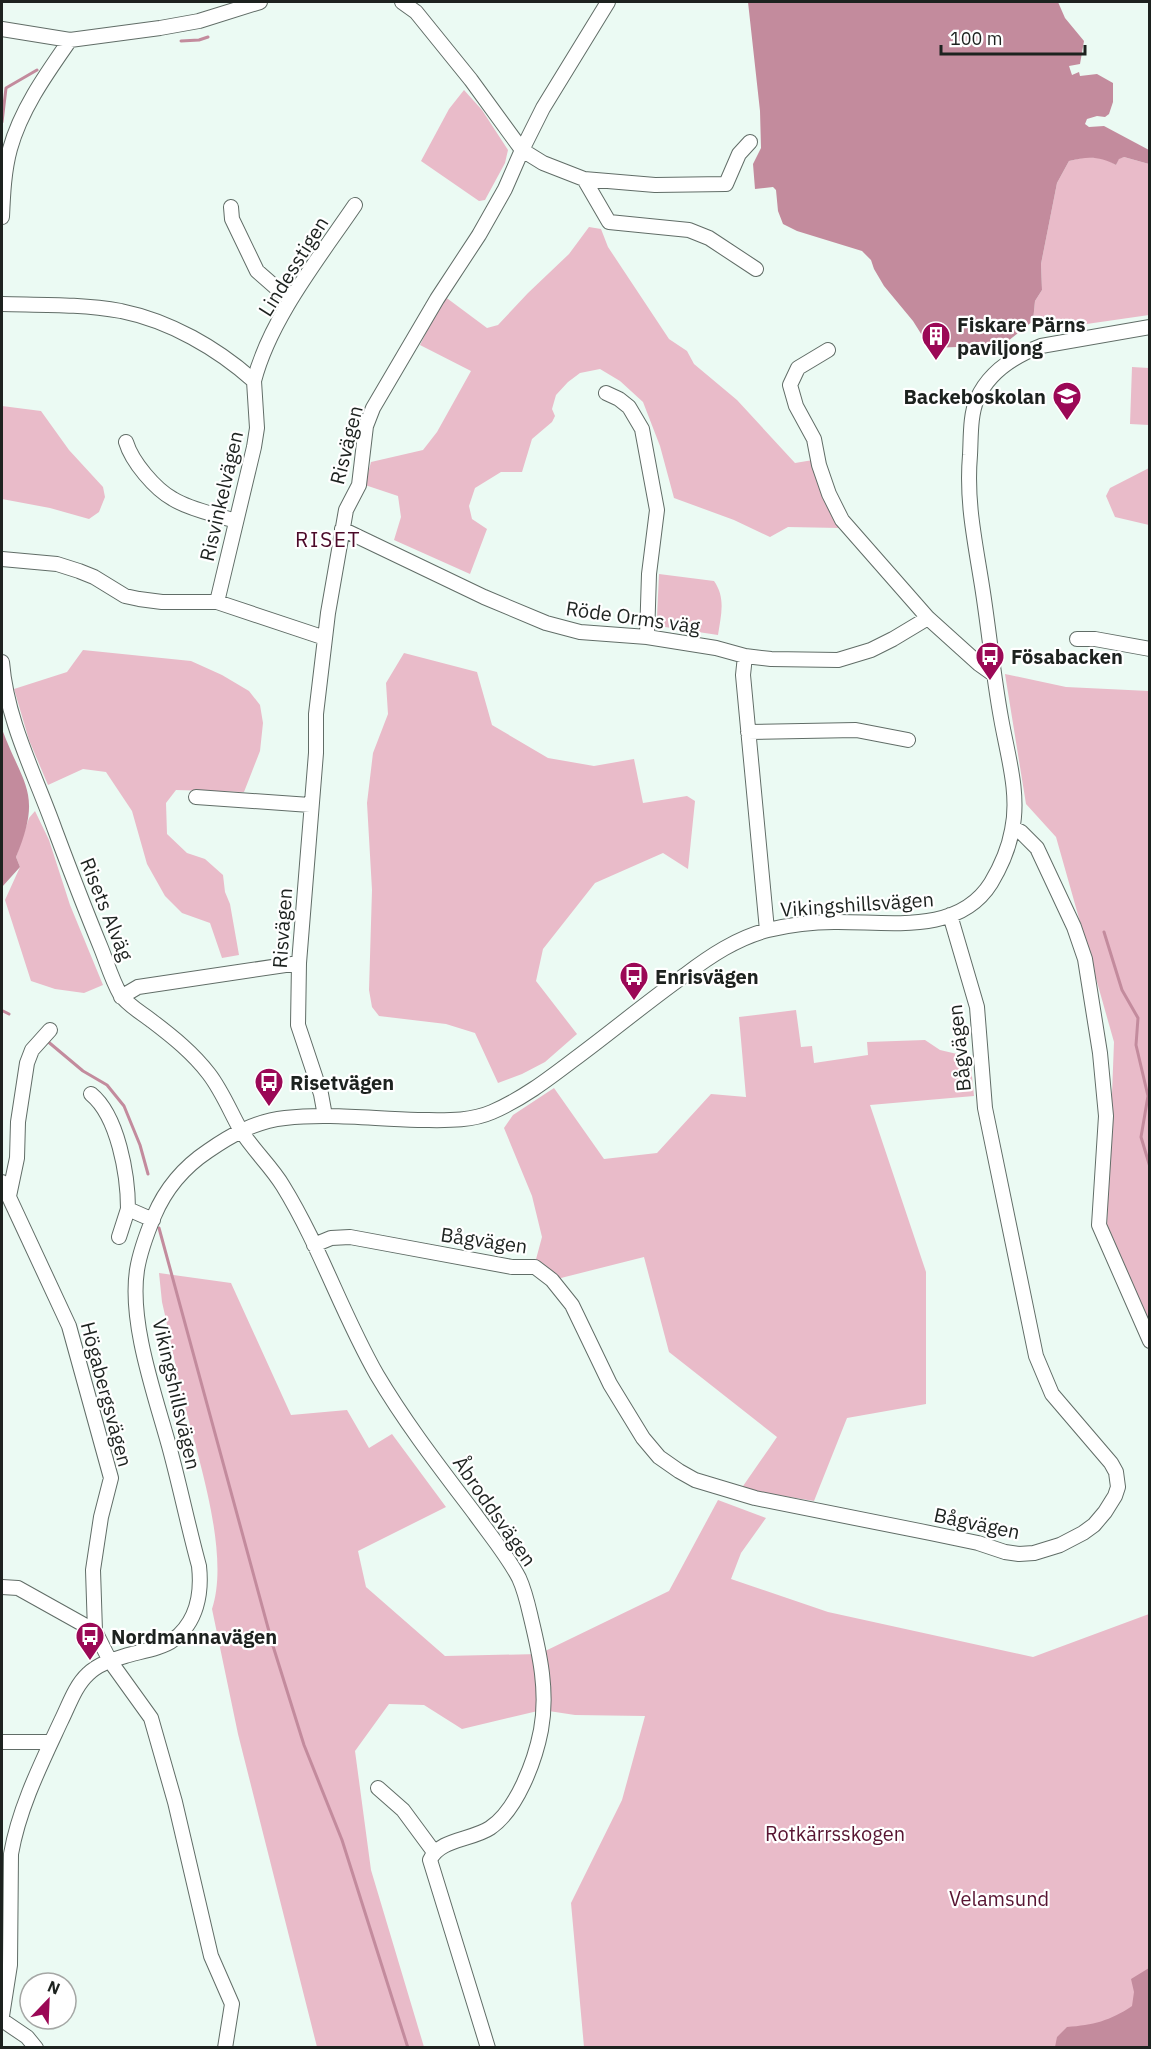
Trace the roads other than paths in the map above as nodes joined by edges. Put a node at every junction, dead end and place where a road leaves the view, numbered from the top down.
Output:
1 (260, 2) edge
2 (402, 2) edge
3 (608, 2) edge
4 (2, 29) edge
5 (70, 40) junction
6 (750, 142) dead end
7 (522, 150) junction
8 (584, 179) junction
9 (355, 206) dead end
10 (231, 207) dead end
11 (2, 217) edge
12 (756, 269) dead end
13 (290, 300) junction
14 (2, 304) edge
15 (1149, 327) edge
16 (828, 350) dead end
17 (254, 381) junction
18 (606, 393) dead end
19 (126, 442) dead end
20 (235, 521) junction
21 (342, 530) junction
22 (2, 559) edge
23 (217, 602) junction
24 (928, 618) junction
25 (646, 637) junction
26 (325, 638) junction
27 (1077, 639) dead end
28 (1149, 649) edge
29 (745, 656) junction
30 (2, 662) edge
31 (993, 674) junction
32 (748, 732) junction
33 (908, 740) dead end
34 (196, 797) dead end
35 (310, 805) junction
36 (1013, 828) junction
37 (950, 915) junction
38 (767, 930) junction
39 (298, 963) junction
40 (121, 997) junction
41 (50, 1030) dead end
42 (91, 1094) dead end
43 (325, 1116) junction
44 (242, 1131) junction
45 (2, 1182) edge
46 (9, 1196) junction
47 (128, 1209) junction
48 (153, 1220) junction
49 (119, 1237) dead end
50 (314, 1245) junction
51 (1149, 1341) edge
52 (2, 1587) edge
53 (95, 1631) junction
54 (110, 1661) junction
55 (2, 1742) edge
56 (51, 1742) junction
57 (378, 1788) dead end
58 (434, 1852) junction
59 (4, 1995) edge
60 (2, 2018) edge
61 (36, 2048) edge
62 (225, 2048) edge
63 (488, 2048) edge

1 - 5 street
2 - 7 street
3 - 7 street, Risvägen
4 - 5 street
5 - 11 street
6 - 8 street
7 - 8 street
7 - 21 street, Risvägen
8 - 12 street
9 - 13 street, Lindesstigen
10 - 13 street
13 - 17 street, Lindesstigen
14 - 17 street
15 - 31 street, Vikingshillsvägen
16 - 24 street
17 - 20 street, Risvinkelvägen
18 - 25 street
19 - 20 street
20 - 23 street, Risvinkelvägen
21 - 25 street, Röde Orms väg
21 - 26 street, Risvägen
22 - 23 street
23 - 26 street
24 - 29 street, Röde Orms väg
24 - 31 street
25 - 29 street, Röde Orms väg
26 - 35 street, Risvägen
27 - 28 street
29 - 32 street
30 - 40 street, Risets Alväg
31 - 36 street, Vikingshillsvägen
32 - 33 street
32 - 38 street
34 - 35 street
35 - 39 street, Risvägen
36 - 37 street, Vikingshillsvägen
36 - 51 street
37 - 38 street, Vikingshillsvägen
37 - 50 street, Bågvägen
38 - 43 street, Vikingshillsvägen
39 - 40 street
39 - 43 street, Risvägen
40 - 44 street, Risets Alväg
41 - 46 street
42 - 47 street
43 - 44 street, Vikingshillsvägen
44 - 48 street, Vikingshillsvägen
44 - 50 street, Åbroddsvägen
45 - 46 street, Högabergsvägen
46 - 53 street, Högabergsvägen
47 - 48 street
47 - 49 street
48 - 54 street, Vikingshillsvägen
50 - 58 street, Åbroddsvägen
52 - 53 street
53 - 54 street, Högabergsvägen
54 - 56 street, Vikingshillsvägen
54 - 62 street
55 - 56 street
56 - 59 street, Vikingshillsvägen
57 - 58 street
58 - 63 street
59 - 60 street, Vikingshillsvägen
60 - 61 street

